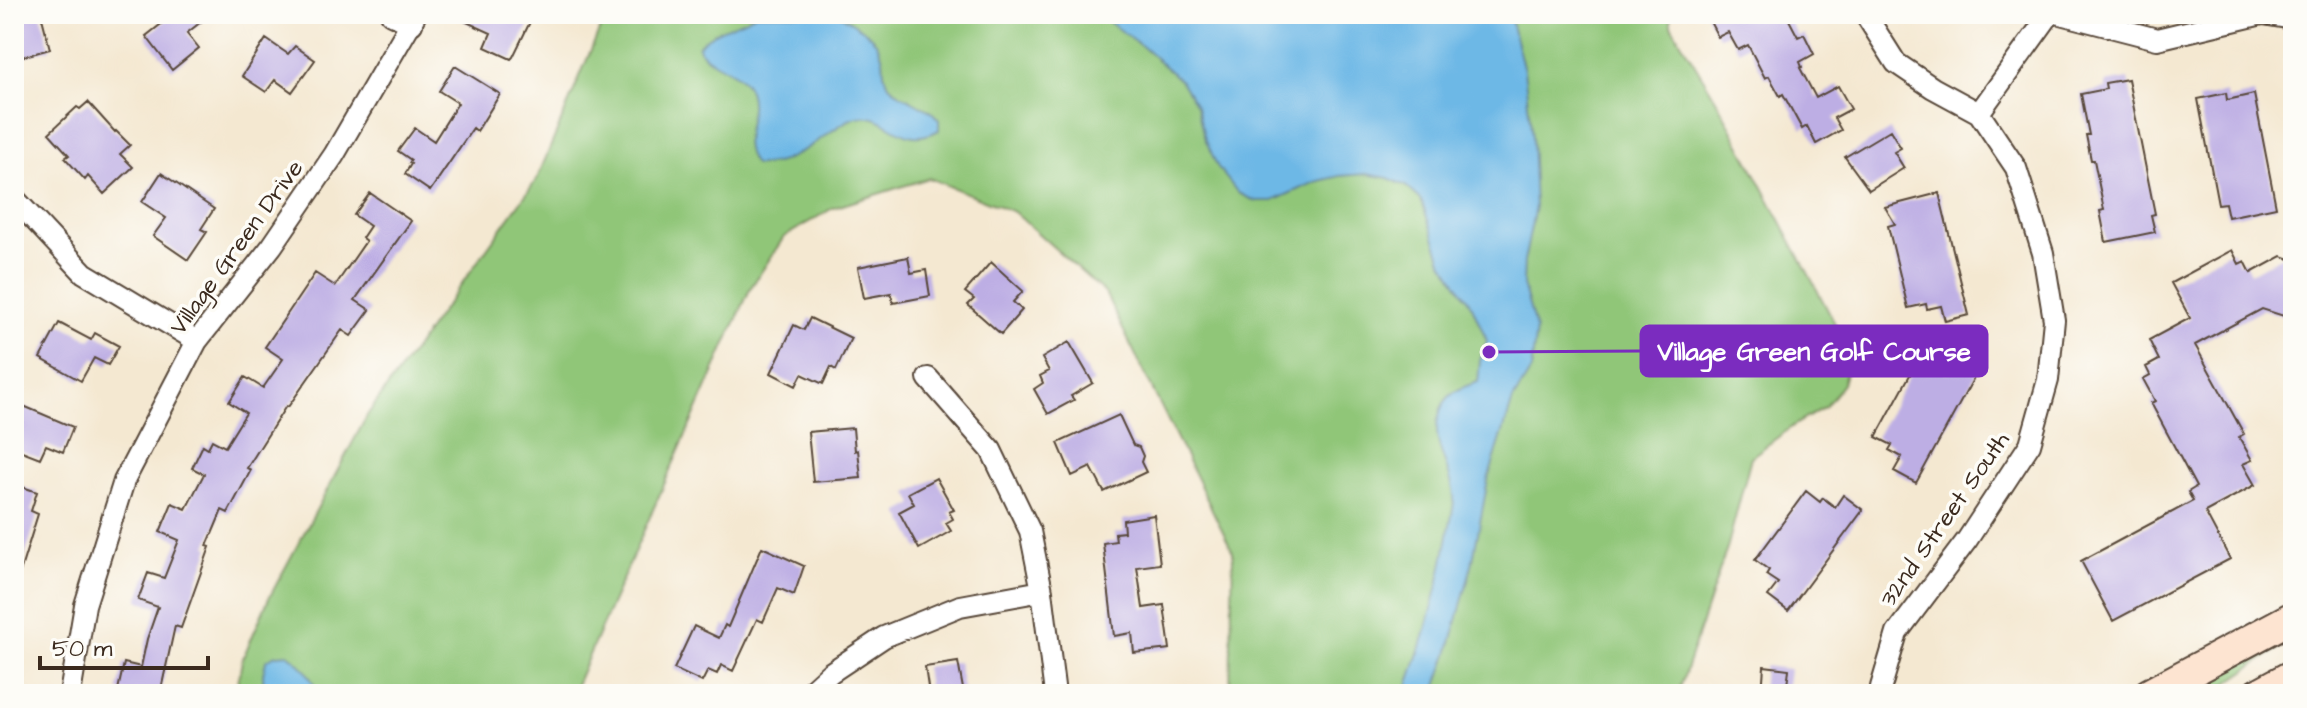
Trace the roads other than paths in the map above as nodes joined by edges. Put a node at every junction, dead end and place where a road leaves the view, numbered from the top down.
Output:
1 (391, 14) edge
2 (1865, 14) edge
3 (2050, 14) edge
4 (2060, 14) edge
5 (2263, 14) edge
6 (414, 19) edge
7 (2293, 19) edge
8 (1979, 113) junction
9 (14, 198) edge
10 (197, 341) junction
11 (928, 378) dead end
12 (1042, 591) junction
13 (2293, 617) edge
14 (2293, 675) edge
15 (70, 694) edge
16 (807, 694) edge
17 (1055, 694) edge
18 (1881, 694) edge
19 (2149, 694) edge
20 (2258, 694) edge

1 - 6 street, Village Green Drive
2 - 8 street, 32nd Street South
3 - 8 street
4 - 5 street
5 - 7 street
6 - 10 street, Village Green Drive
8 - 18 street, 32nd Street South
9 - 10 street
10 - 15 street, Village Green Drive
11 - 12 street
12 - 16 street
12 - 17 street
13 - 19 street
14 - 20 street

